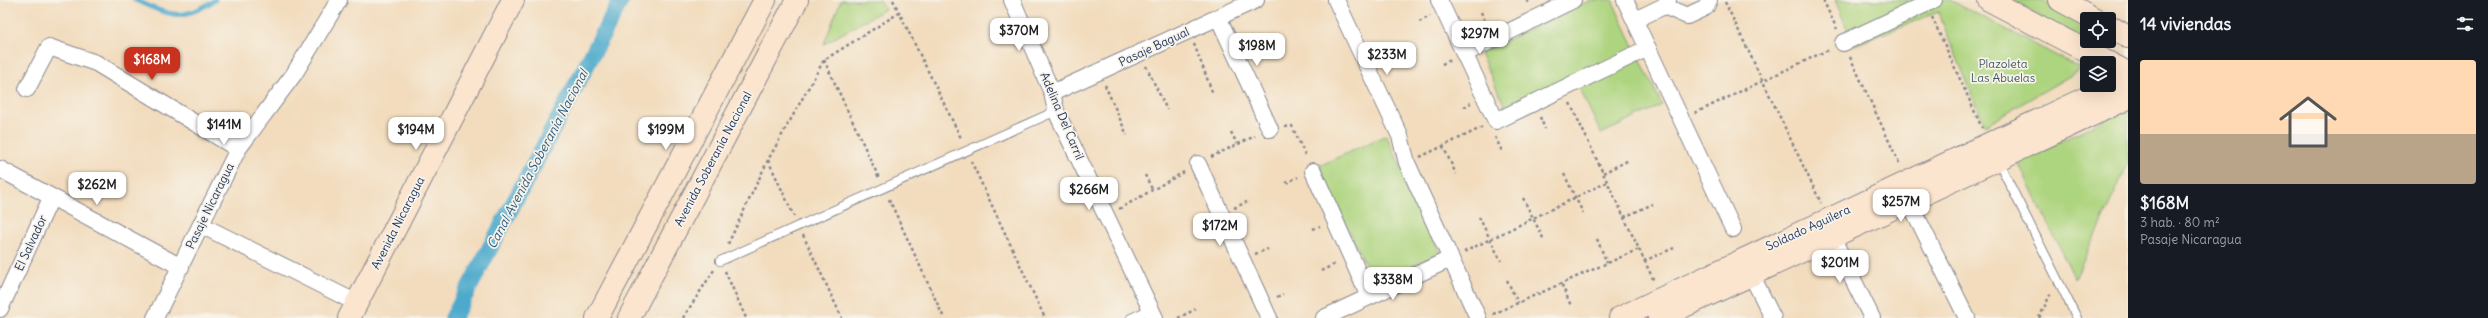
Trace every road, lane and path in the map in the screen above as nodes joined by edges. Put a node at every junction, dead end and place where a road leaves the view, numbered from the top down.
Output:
1 (339, 0) edge
2 (513, 0) edge
3 (764, 0) edge
4 (797, 0) edge
5 (1012, 0) edge
6 (1256, 0) edge
7 (1336, 0) edge
8 (1439, 0) edge
9 (1573, 0) edge
10 (1625, 0) edge
11 (1709, 0) edge
12 (1724, 0) edge
13 (1823, 0) edge
14 (1989, 0) edge
15 (2060, 0) edge
16 (1930, 2) edge
17 (1666, 3) edge
18 (2082, 12) edge
19 (899, 13) dead end
20 (1218, 17) junction
21 (1635, 20) junction
22 (2116, 30) edge
23 (1189, 31) junction
24 (2128, 37) edge
25 (1843, 43) junction
26 (1648, 48) junction
27 (1140, 53) junction
28 (1464, 54) junction
29 (1099, 72) junction
30 (2128, 73) edge
31 (2128, 78) edge
32 (1763, 81) junction
33 (27, 89) dead end
34 (1564, 89) junction
35 (1052, 93) junction
36 (1213, 94) dead end
37 (2128, 98) edge
38 (1167, 110) dead end
39 (1056, 111) junction
40 (1682, 120) junction
41 (1496, 121) junction
42 (1270, 129) joint
43 (1231, 132) dead end
44 (1127, 135) dead end
45 (1237, 144) dead end
46 (1443, 146) junction
47 (238, 149) junction
48 (1994, 152) junction
49 (768, 160) junction
50 (1629, 160) dead end
51 (1407, 163) junction
52 (1198, 164) dead end
53 (0, 169) edge
54 (1313, 171) joint
55 (1603, 173) junction
56 (1456, 174) dead end
57 (1564, 174) dead end
58 (1145, 175) dead end
59 (1607, 182) junction
60 (1152, 189) dead end
61 (1908, 191) junction
62 (1576, 197) junction
63 (51, 198) junction
64 (1523, 198) dead end
65 (1653, 204) dead end
66 (1583, 213) dead end
67 (1479, 217) dead end
68 (1624, 217) junction
69 (1533, 218) junction
70 (201, 225) junction
71 (799, 226) junction
72 (1830, 228) junction
73 (1733, 229) dead end
74 (1491, 239) junction
75 (1597, 239) dead end
76 (1544, 240) dead end
77 (1674, 248) dead end
78 (1639, 249) junction
79 (1450, 259) junction
80 (720, 261) junction
81 (1501, 261) dead end
82 (1644, 261) junction
83 (1606, 263) junction
84 (181, 267) junction
85 (1748, 267) junction
86 (1507, 280) dead end
87 (2058, 280) junction
88 (1562, 284) junction
89 (1369, 297) junction
90 (1518, 303) junction
91 (1571, 306) dead end
92 (1660, 308) edge
93 (0, 309) edge
94 (1196, 309) dead end
95 (353, 311) edge
96 (1153, 313) edge
97 (1485, 316) edge
98 (155, 318) edge
99 (597, 318) edge
100 (629, 318) edge
101 (683, 318) edge
102 (746, 318) edge
103 (842, 318) edge
104 (1131, 318) edge
105 (1178, 318) edge
106 (1269, 318) edge
107 (1324, 318) edge
108 (1620, 318) edge
109 (1773, 318) edge
110 (1872, 318) edge
111 (1967, 318) edge
112 (2039, 318) edge
113 (2077, 318) edge

1 - 47 street, Pasaje Nicaragua
2 - 95 street, Avenida Nicaragua
3 - 99 street
4 - 100 street, Avenida Soberanía Nacional
5 - 35 street, Adelina Del Carril
6 - 20 street, Pasaje Bagual
7 - 51 street
8 - 28 street
9 - 28 street
10 - 21 street
11 - 17 street
12 - 32 path
13 - 25 path
14 - 30 street
15 - 18 street
16 - 25 street
16 - 48 path
17 - 21 street
19 - 49 path
20 - 23 street, Pasaje Bagual
20 - 42 street
21 - 26 street
22 - 24 street
23 - 27 street, Pasaje Bagual
23 - 36 path
25 - 32 path
25 - 61 path
26 - 34 street
26 - 40 street
27 - 29 street, Pasaje Bagual
27 - 38 path
28 - 41 street
29 - 35 street, Pasaje Bagual
29 - 44 path
31 - 48 street, Soldado Aguilera
32 - 40 path
32 - 72 path
33 - 47 street
34 - 41 street
34 - 55 path
35 - 39 street, Adelina Del Carril
37 - 48 street, Soldado Aguilera
39 - 71 lane
39 - 96 street, Adelina Del Carril
40 - 73 street
41 - 46 path
42 - 54 path
43 - 45 path
46 - 51 path
46 - 56 path
47 - 70 street, Pasaje Nicaragua
48 - 61 street, Soldado Aguilera
48 - 87 lane
49 - 71 path
49 - 80 path
50 - 55 path
51 - 79 street
52 - 106 street
53 - 63 street
54 - 89 street
55 - 59 path
57 - 62 path
58 - 60 path
59 - 62 path
59 - 68 path
61 - 72 street, Soldado Aguilera
61 - 111 street
62 - 66 path
62 - 69 path
63 - 84 street
63 - 93 street, El Salvador
64 - 69 path
65 - 68 path
67 - 74 path
68 - 78 path
69 - 74 path
69 - 76 path
70 - 84 street, Pasaje Nicaragua
70 - 95 street
71 - 80 lane
71 - 103 path
72 - 85 street, Soldado Aguilera
72 - 110 street
74 - 79 path
74 - 81 path
75 - 83 path
77 - 82 path
78 - 82 path
78 - 83 path
79 - 89 street
79 - 97 street
80 - 101 path
80 - 102 path
82 - 92 path
83 - 88 path
84 - 98 street, Pasaje Nicaragua
85 - 92 street, Soldado Aguilera
85 - 109 street
86 - 90 path
87 - 112 path
87 - 113 lane
88 - 90 path
88 - 91 path
89 - 107 street
90 - 97 path
92 - 108 street, Soldado Aguilera
94 - 105 path
96 - 104 lane

